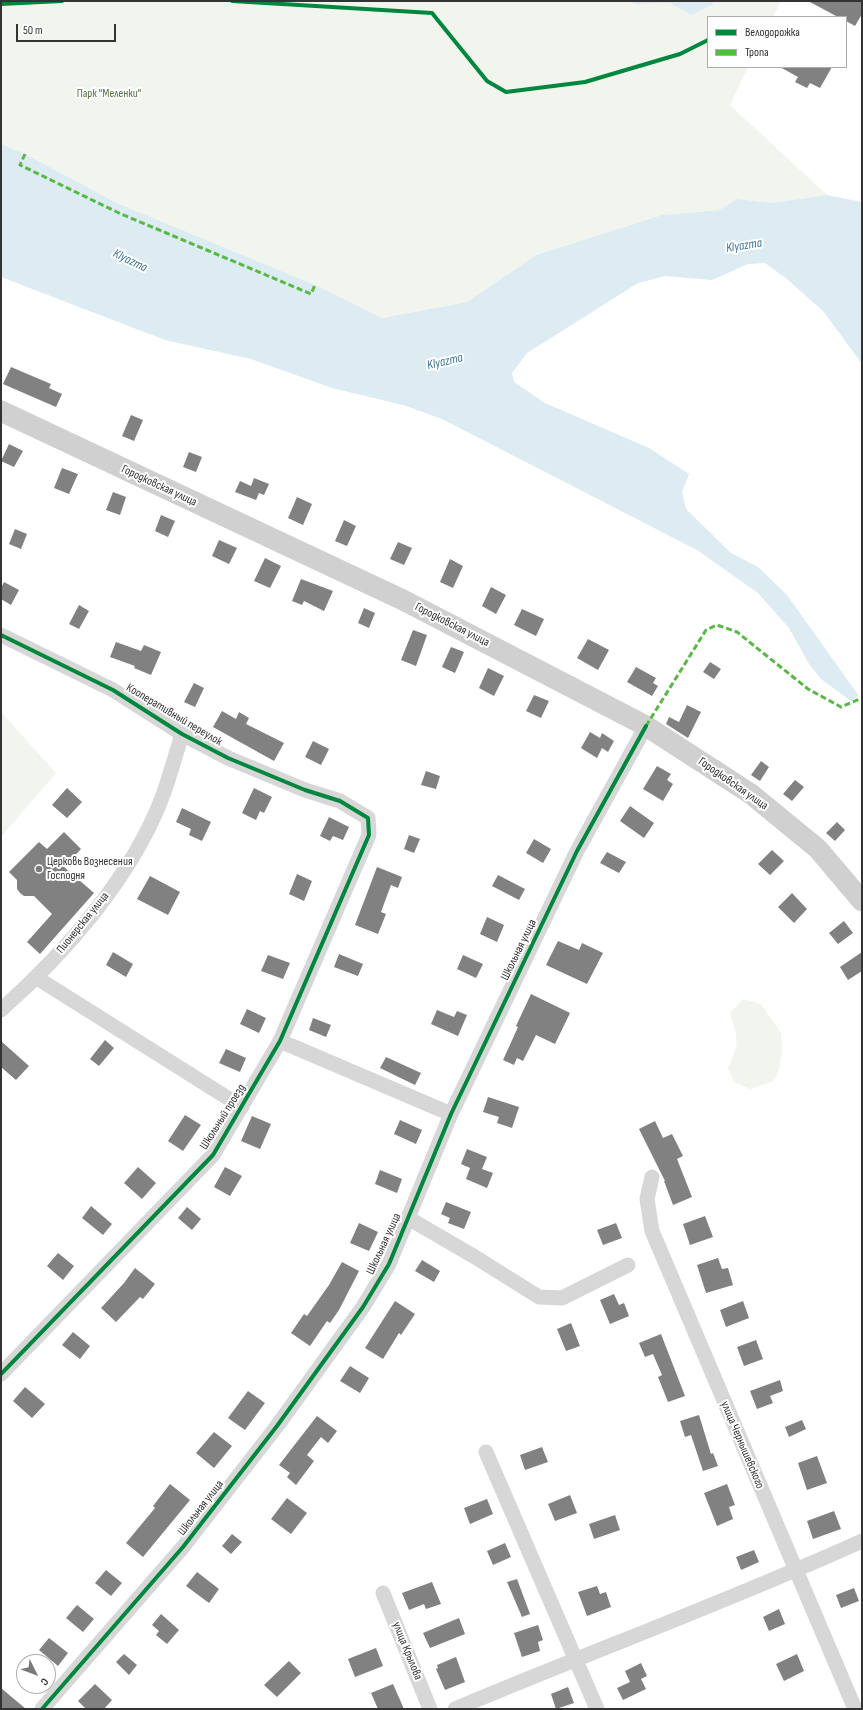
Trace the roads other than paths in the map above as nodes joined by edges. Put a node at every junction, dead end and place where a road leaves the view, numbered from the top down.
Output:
1 (1, 411) edge
2 (1, 635) edge
3 (646, 726) junction
4 (182, 734) junction
5 (369, 835) joint
6 (862, 901) edge
7 (37, 978) junction
8 (1, 1010) edge
9 (280, 1041) junction
10 (242, 1107) junction
11 (451, 1114) junction
12 (652, 1177) dead end
13 (408, 1218) junction
14 (628, 1264) dead end
15 (1, 1374) edge
16 (486, 1452) dead end
17 (862, 1541) edge
18 (796, 1571) junction
19 (383, 1592) dead end
20 (575, 1658) junction
21 (42, 1709) edge
22 (430, 1709) edge
23 (455, 1709) edge
24 (597, 1709) edge
25 (855, 1709) edge

1 - 3 main road, Городковская улица
2 - 4 street, Кооперативный переулок
3 - 6 main road, Городковская улица
3 - 11 street, Школьная улица
4 - 5 street, Кооперативный переулок
4 - 7 street, Пионерская улица
5 - 9 street, Школьный проезд
7 - 8 street, Пионерская улица
7 - 10 street
9 - 10 street, Школьный проезд
9 - 11 street
10 - 15 street, Школьный проезд
11 - 13 street, Школьная улица
12 - 18 street, улица Чернышевского
13 - 14 street
13 - 21 street, Школьная улица
16 - 20 street
17 - 18 street
18 - 20 street
18 - 25 street, улица Чернышевского
19 - 22 street, улица Крылова
20 - 23 street
20 - 24 street

